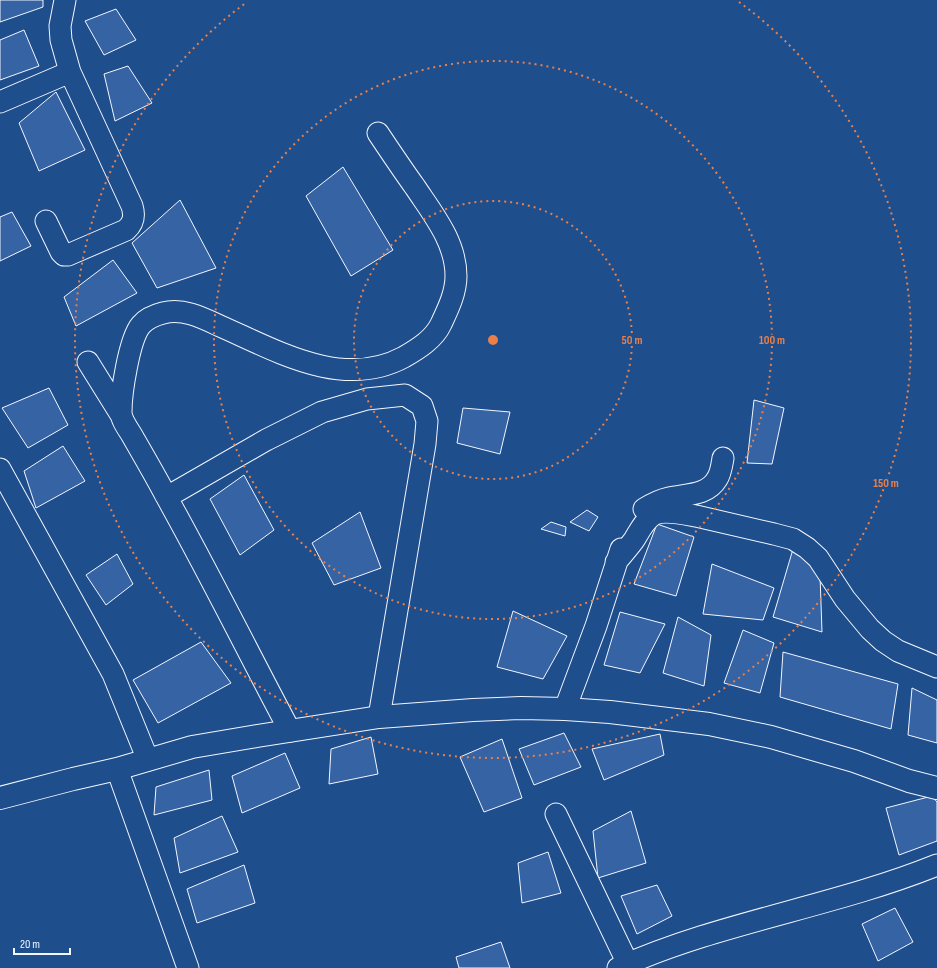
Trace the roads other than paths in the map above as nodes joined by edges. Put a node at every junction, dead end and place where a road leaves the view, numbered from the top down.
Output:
1 (65, 0) edge
2 (70, 72) junction
3 (0, 102) edge
4 (378, 133) dead end
5 (46, 221) dead end
6 (88, 362) dead end
7 (121, 415) junction
8 (724, 458) dead end
9 (0, 469) edge
10 (167, 497) junction
11 (616, 562) junction
12 (937, 667) edge
13 (564, 709) junction
14 (379, 717) junction
15 (290, 731) junction
16 (148, 760) junction
17 (117, 769) junction
18 (937, 788) edge
19 (0, 798) edge
20 (556, 814) dead end
21 (937, 865) edge
22 (623, 966) edge
23 (188, 968) edge

1 - 2 street
2 - 3 street
2 - 5 street
4 - 7 street
6 - 7 street
7 - 10 street
8 - 11 street
9 - 16 street
10 - 14 street
10 - 15 street
11 - 12 street
11 - 13 street
13 - 14 main road
13 - 18 main road
14 - 15 main road
15 - 16 main road
16 - 17 main road
17 - 19 main road
17 - 23 street
20 - 22 street
21 - 22 street

